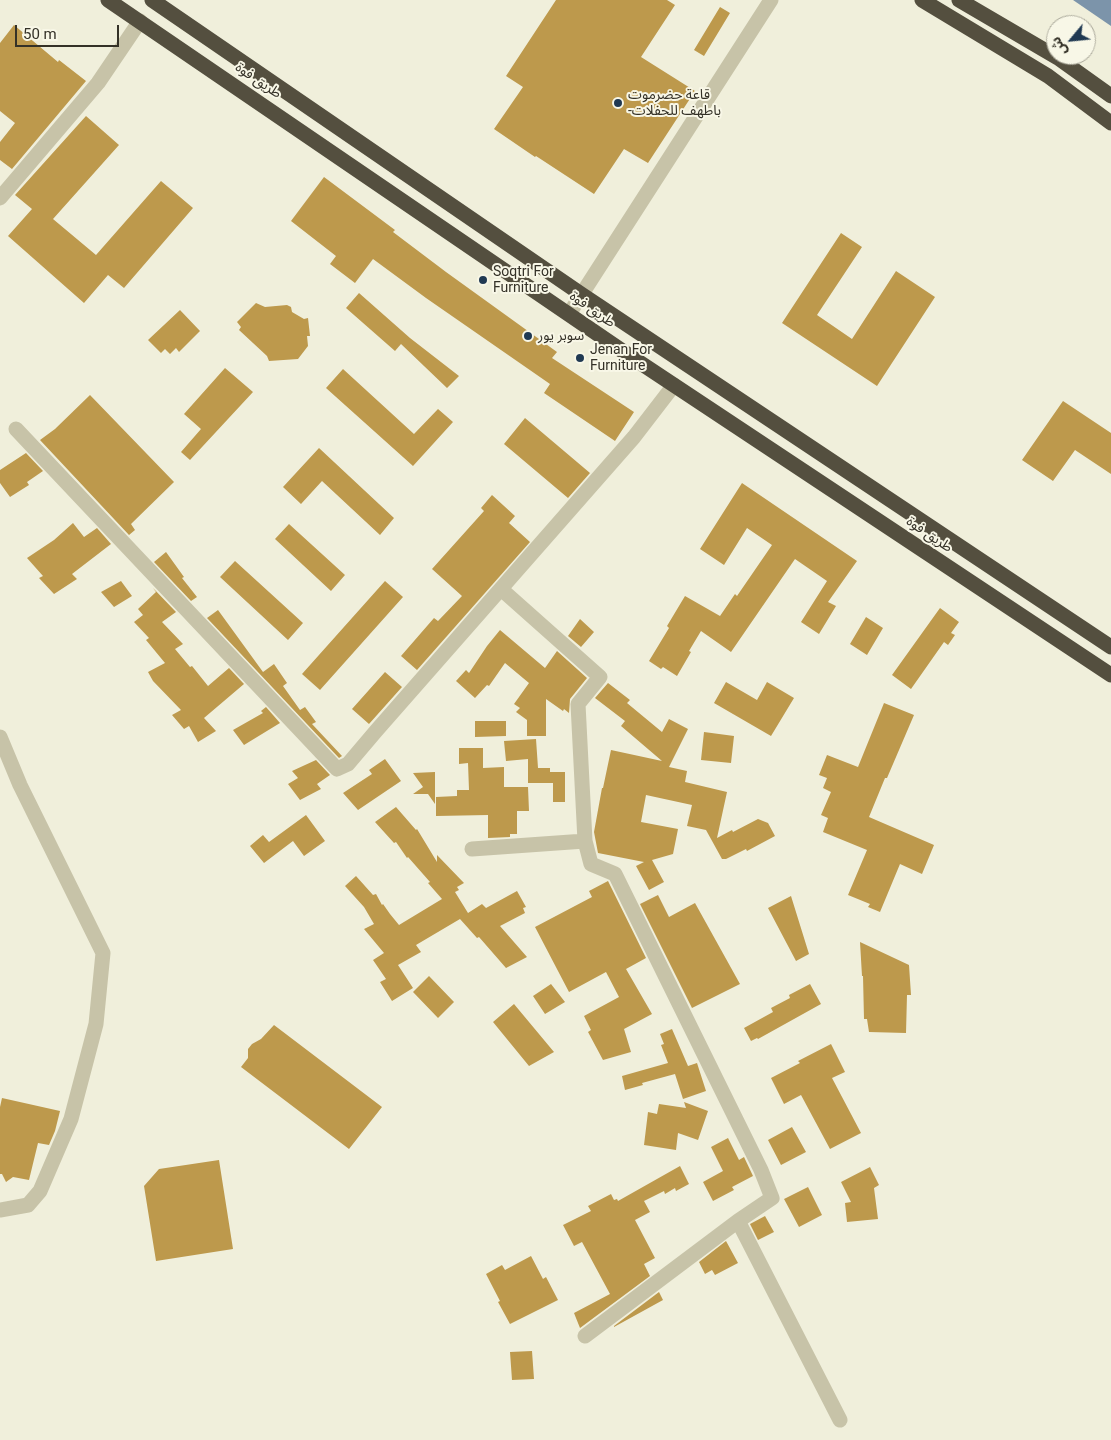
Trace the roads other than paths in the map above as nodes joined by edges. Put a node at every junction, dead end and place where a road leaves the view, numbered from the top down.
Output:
1 (108, 0) edge
2 (152, 0) edge
3 (771, 0) edge
4 (922, 0) edge
5 (959, 0) edge
6 (140, 20) junction
7 (1111, 96) edge
8 (1111, 123) edge
9 (0, 198) edge
10 (581, 294) junction
11 (569, 314) junction
12 (674, 385) junction
13 (16, 429) dead end
14 (501, 589) junction
15 (1111, 647) edge
16 (1111, 675) edge
17 (0, 737) edge
18 (585, 841) junction
19 (472, 849) dead end
20 (0, 1210) edge
21 (738, 1221) junction
22 (585, 1336) dead end
23 (840, 1420) dead end

1 - 6 highway, طريق فوة
2 - 10 highway, طريق فوة
3 - 10 street
4 - 8 highway
5 - 7 highway
6 - 9 street
6 - 11 highway, طريق فوة
10 - 11 street
10 - 15 highway, طريق فوة
11 - 12 highway, طريق فوة
12 - 14 street
12 - 16 highway, طريق فوة
13 - 14 street
14 - 18 street
17 - 20 street
18 - 19 street
18 - 21 street
21 - 22 street
21 - 23 street

